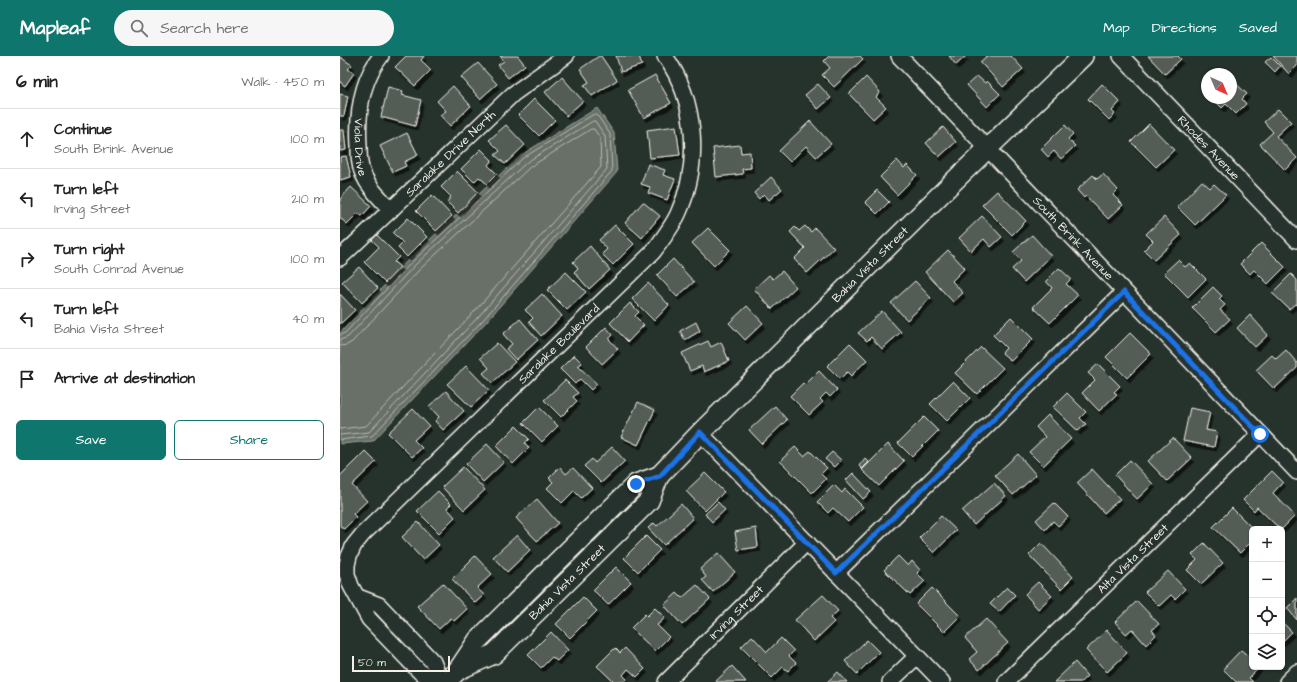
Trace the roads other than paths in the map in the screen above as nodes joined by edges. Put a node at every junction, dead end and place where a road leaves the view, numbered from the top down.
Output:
1 (381, 56) edge
2 (566, 56) edge
3 (665, 56) edge
4 (899, 56) edge
5 (1083, 56) edge
6 (1121, 56) edge
7 (987, 149) junction
8 (391, 210) junction
9 (1297, 240) edge
10 (340, 258) edge
11 (1124, 292) junction
12 (700, 432) junction
13 (1260, 434) junction
14 (1297, 472) edge
15 (807, 542) junction
16 (836, 573) junction
17 (358, 597) junction
18 (917, 656) junction
19 (1297, 672) edge
20 (452, 676) edge
21 (437, 682) edge
22 (441, 682) edge
23 (666, 682) edge
24 (890, 682) edge
25 (942, 682) edge
26 (1006, 682) edge
27 (1287, 682) edge

1 - 8 street, Viola Drive
2 - 8 street, Saralake Drive North
3 - 17 street, Saralake Boulevard
4 - 7 street, South Brink Avenue
5 - 7 street, Bahia Vista Street
6 - 9 street, Rhodes Avenue
7 - 11 street, South Brink Avenue
7 - 12 street, Bahia Vista Street
8 - 10 street, Saralake Drive North
11 - 13 street, South Brink Avenue
11 - 16 street
12 - 15 street
12 - 20 street, Bahia Vista Street
13 - 14 street, South Brink Avenue
13 - 26 street, Alta Vista Street
15 - 16 street
15 - 23 street, Irving Street
16 - 18 street
17 - 21 street, Saralake Boulevard
17 - 22 street
18 - 24 street
18 - 25 street
19 - 27 street

